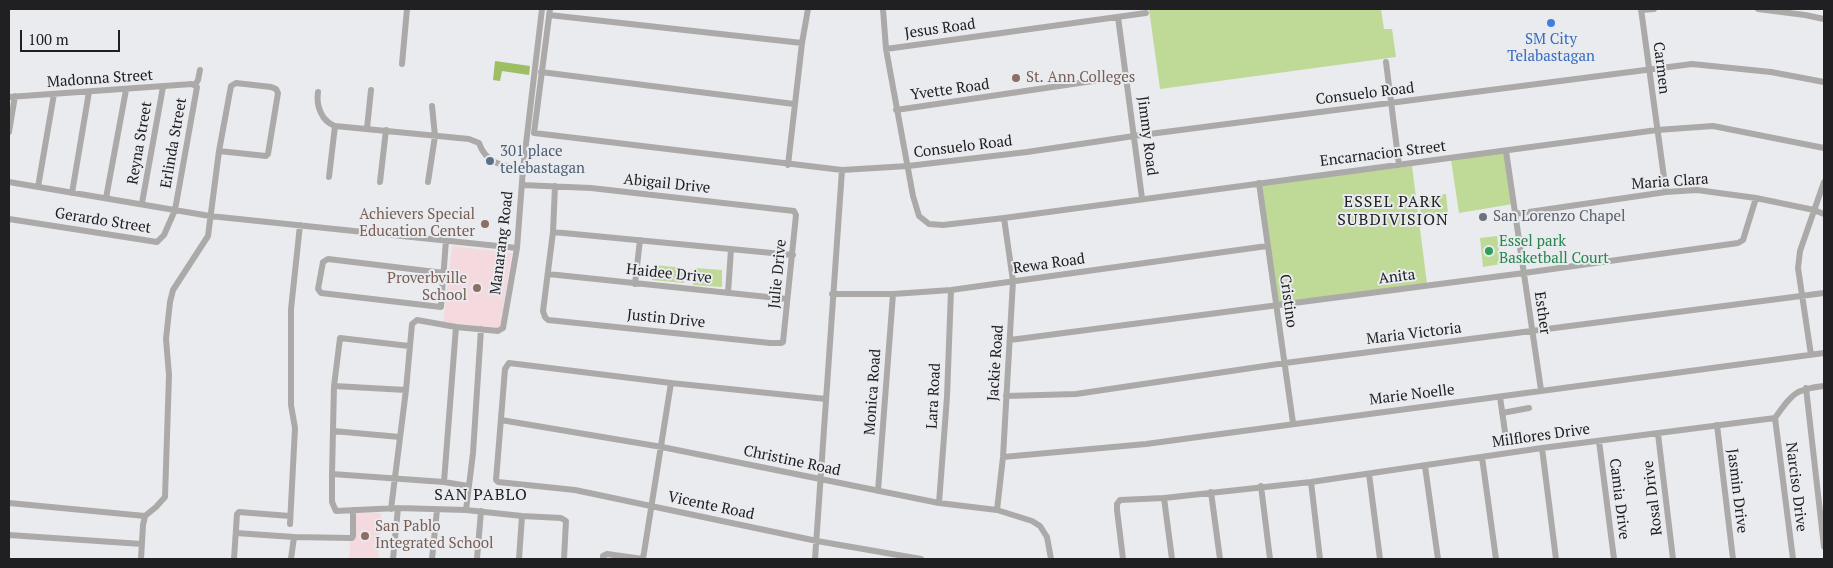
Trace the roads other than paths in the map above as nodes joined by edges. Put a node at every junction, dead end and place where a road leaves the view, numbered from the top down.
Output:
1 (407, 9) edge
2 (542, 9) edge
3 (808, 9) edge
4 (883, 9) edge
5 (1654, 9) edge
6 (1758, 9) edge
7 (1641, 10) edge
8 (550, 12) edge
9 (1146, 14) dead end
10 (1118, 17) junction
11 (1824, 19) edge
12 (802, 43) junction
13 (886, 49) junction
14 (1386, 62) dead end
15 (402, 64) dead end
16 (1649, 69) junction
17 (200, 70) dead end
18 (541, 72) junction
19 (1126, 76) junction
20 (1824, 82) edge
21 (193, 85) junction
22 (163, 87) junction
23 (126, 90) junction
24 (371, 90) dead end
25 (89, 92) junction
26 (318, 92) dead end
27 (54, 94) junction
28 (12, 96) edge
29 (1392, 103) junction
30 (794, 104) junction
31 (432, 106) dead end
32 (896, 110) junction
33 (335, 126) junction
34 (367, 128) junction
35 (386, 130) junction
36 (1656, 130) junction
37 (9, 132) edge
38 (434, 136) junction
39 (1134, 136) junction
40 (1824, 148) edge
41 (1506, 151) junction
42 (219, 152) junction
43 (788, 165) junction
44 (1399, 165) junction
45 (908, 166) junction
46 (523, 169) junction
47 (842, 170) junction
48 (329, 178) dead end
49 (9, 182) edge
50 (380, 182) dead end
51 (428, 182) dead end
52 (1824, 182) edge
53 (1259, 183) junction
54 (522, 185) junction
55 (38, 186) junction
56 (556, 186) junction
57 (1666, 192) junction
58 (72, 193) junction
59 (106, 198) junction
60 (1142, 198) junction
61 (1756, 198) junction
62 (142, 203) junction
63 (175, 210) junction
64 (1814, 210) junction
65 (796, 213) joint
66 (1515, 214) junction
67 (1824, 214) edge
68 (210, 216) junction
69 (1004, 218) junction
70 (9, 219) edge
71 (300, 225) junction
72 (554, 232) junction
73 (446, 240) junction
74 (640, 240) junction
75 (1267, 246) junction
76 (517, 248) junction
77 (731, 249) junction
78 (793, 255) junction
79 (444, 273) junction
80 (1524, 273) junction
81 (548, 274) junction
82 (1014, 281) junction
83 (636, 284) junction
84 (951, 290) junction
85 (728, 293) junction
86 (1824, 293) edge
87 (832, 294) junction
88 (892, 294) junction
89 (1802, 296) junction
90 (787, 299) junction
91 (1275, 304) junction
92 (456, 327) junction
93 (481, 329) junction
94 (1532, 332) junction
95 (784, 339) joint
96 (1010, 340) junction
97 (409, 346) junction
98 (1824, 353) edge
99 (1811, 355) junction
100 (1284, 363) junction
101 (671, 383) junction
102 (334, 386) junction
103 (1824, 386) edge
104 (1806, 388) junction
105 (406, 390) junction
106 (1541, 390) junction
107 (1006, 396) junction
108 (1500, 397) junction
109 (826, 399) junction
110 (1529, 408) dead end
111 (1502, 413) junction
112 (1775, 418) junction
113 (502, 420) junction
114 (1292, 424) junction
115 (1717, 425) junction
116 (333, 431) junction
117 (1658, 434) junction
118 (1522, 436) dead end
119 (400, 437) junction
120 (1599, 441) junction
121 (662, 447) junction
122 (1542, 448) junction
123 (1003, 457) junction
124 (1482, 457) junction
125 (1425, 466) junction
126 (332, 474) junction
127 (1369, 474) junction
128 (395, 479) junction
129 (821, 479) junction
130 (444, 482) junction
131 (1311, 482) junction
132 (468, 486) junction
133 (1261, 486) junction
134 (878, 492) junction
135 (1211, 492) junction
136 (1164, 498) junction
137 (9, 503) edge
138 (939, 503) junction
139 (650, 506) junction
140 (395, 508) junction
141 (353, 510) junction
142 (437, 510) junction
143 (466, 510) junction
144 (997, 510) junction
145 (481, 511) junction
146 (146, 516) junction
147 (290, 516) junction
148 (522, 516) junction
149 (290, 524) dead end
150 (236, 533) junction
151 (9, 535) edge
152 (294, 537) junction
153 (817, 541) junction
154 (142, 544) junction
155 (1824, 547) edge
156 (141, 559) edge
157 (234, 559) edge
158 (292, 559) edge
159 (393, 559) edge
160 (432, 559) edge
161 (477, 559) edge
162 (519, 559) edge
163 (564, 559) edge
164 (603, 559) edge
165 (643, 559) edge
166 (815, 559) edge
167 (921, 559) edge
168 (1051, 559) edge
169 (1123, 559) edge
170 (1172, 559) edge
171 (1220, 559) edge
172 (1270, 559) edge
173 (1320, 559) edge
174 (1380, 559) edge
175 (1438, 559) edge
176 (1496, 559) edge
177 (1556, 559) edge
178 (1614, 559) edge
179 (1673, 559) edge
180 (1733, 559) edge
181 (1793, 559) edge

1 - 15 street
2 - 46 street, Manarang Road
3 - 12 street
4 - 13 street
5 - 7 street
6 - 11 street
7 - 16 street, Carmen
8 - 12 street
8 - 18 street
9 - 10 street, Jesus Road
10 - 13 street, Jesus Road
10 - 19 street, Jimmy Road
12 - 30 street
13 - 32 street
14 - 29 street
16 - 20 street, Consuelo Road
16 - 29 street, Consuelo Road
16 - 36 street, Carmen
17 - 21 street, Erlinda Street
18 - 30 street
18 - 43 street, Consuelo Road
19 - 32 street, Yvette Road
19 - 39 street, Jimmy Road
21 - 22 street, Madonna Street
21 - 63 street, Erlinda Street
22 - 23 street, Madonna Street
22 - 62 street, Reyna Street
23 - 25 street, Madonna Street
23 - 59 street
24 - 34 street
25 - 27 street, Madonna Street
25 - 58 street
26 - 33 street
27 - 28 street, Madonna Street
27 - 55 street
28 - 37 street
29 - 39 street, Consuelo Road
29 - 44 street
30 - 43 street
31 - 38 street
32 - 45 street
33 - 34 street
33 - 48 street
34 - 35 street
35 - 38 street
35 - 50 street
36 - 40 street, Encarnacion Street
36 - 41 street, Encarnacion Street
36 - 57 street, Carmen
38 - 46 street
38 - 51 street
39 - 45 street, Consuelo Road
39 - 60 street, Jimmy Road
41 - 44 street, Encarnacion Street
41 - 66 street, Esther
42 - 42 street
42 - 68 street
43 - 47 street, Consuelo Road
44 - 53 street, Encarnacion Street
45 - 47 street, Consuelo Road
45 - 69 street, Encarnacion Street
46 - 54 street, Manarang Road
47 - 87 street
49 - 55 street
52 - 64 street
53 - 60 street, Encarnacion Street
53 - 75 street, Cristino
54 - 56 street, Abigail Drive
54 - 76 street, Manarang Road
55 - 58 street
56 - 65 street, Abigail Drive
56 - 72 street
57 - 61 street, Maria Clara
57 - 66 street, Maria Clara
58 - 59 street
59 - 62 street
60 - 69 street, Encarnacion Street
61 - 64 street, Maria Clara
61 - 80 street, Anita
62 - 63 street
63 - 68 street
63 - 70 street, Gerardo Street
64 - 67 street, Maria Clara
64 - 89 street
65 - 78 street, Julie Drive
66 - 80 street, Esther
68 - 71 street
68 - 146 street
69 - 82 street, Jackie Road
71 - 73 street
71 - 147 street
72 - 74 street
72 - 81 street
73 - 76 street
73 - 79 street
74 - 77 street
74 - 83 street
75 - 82 street, Rewa Road
75 - 91 street, Cristino
76 - 93 street, Manarang Road
77 - 78 street
77 - 85 street
78 - 90 street, Julie Drive
79 - 79 street
80 - 91 street, Anita
80 - 94 street, Esther
81 - 83 street, Haidee Drive
81 - 95 street, Justin Drive
82 - 84 street, Rewa Road
82 - 96 street, Jackie Road
83 - 85 street, Haidee Drive
84 - 88 street, Rewa Road
84 - 138 street, Lara Road
85 - 90 street, Haidee Drive
86 - 89 street, Maria Victoria
87 - 88 street, Rewa Road
87 - 109 street
88 - 134 street, Monica Road
89 - 94 street, Maria Victoria
89 - 99 street
90 - 95 street, Julie Drive
91 - 96 street, Anita
91 - 100 street, Cristino
92 - 93 street
92 - 97 street
92 - 130 street
93 - 132 street
94 - 100 street, Maria Victoria
94 - 106 street, Esther
96 - 107 street, Jackie Road
97 - 102 street
97 - 105 street
98 - 99 street, Marie Noelle
99 - 106 street, Marie Noelle
100 - 107 street, Maria Victoria
100 - 114 street, Cristino
101 - 109 street
101 - 113 street
101 - 121 street
102 - 105 street
102 - 116 street
103 - 104 street
104 - 112 street
104 - 155 street
105 - 119 street
106 - 108 street, Marie Noelle
107 - 123 street, Jackie Road
108 - 111 street
108 - 114 street, Marie Noelle
109 - 129 street
110 - 111 street
111 - 118 street
112 - 115 street, Milflores Drive
112 - 181 street, Narciso Drive
113 - 121 street, Christine Road
113 - 139 street, Vicente Road
114 - 123 street, Marie Noelle
115 - 117 street, Milflores Drive
115 - 180 street, Jasmin Drive
116 - 119 street
116 - 126 street
117 - 120 street, Milflores Drive
117 - 179 street, Rosal Drive
119 - 128 street
120 - 122 street, Milflores Drive
120 - 178 street, Camia Drive
121 - 129 street, Christine Road
121 - 139 street
122 - 124 street, Milflores Drive
122 - 177 street
123 - 144 street, Jackie Road
124 - 125 street, Milflores Drive
124 - 176 street
125 - 127 street, Milflores Drive
125 - 175 street
126 - 128 street
126 - 141 street
127 - 131 street, Milflores Drive
127 - 174 street
128 - 130 street
128 - 140 street
129 - 134 street, Christine Road
129 - 153 street
130 - 132 street
131 - 133 street, Milflores Drive
131 - 173 street
132 - 143 street
133 - 135 street, Milflores Drive
133 - 172 street
134 - 138 street, Christine Road
135 - 136 street, Milflores Drive
135 - 171 street
136 - 169 street, Milflores Drive
136 - 170 street
137 - 146 street
138 - 144 street, Christine Road
139 - 153 street, Vicente Road
139 - 165 street
140 - 141 street
140 - 142 street
140 - 159 street
141 - 152 street
142 - 143 street
142 - 160 street
143 - 145 street
144 - 168 street, Christine Road
145 - 148 street
145 - 161 street
146 - 154 street
147 - 149 street
147 - 150 street
148 - 162 street
148 - 163 street
150 - 152 street
150 - 157 street
151 - 154 street
152 - 158 street
153 - 166 street
153 - 167 street, Vicente Road
154 - 156 street
164 - 165 street

